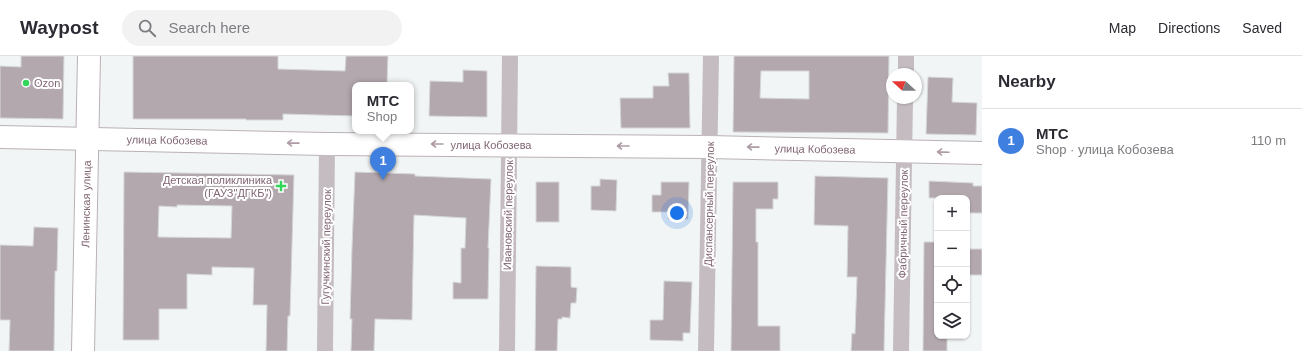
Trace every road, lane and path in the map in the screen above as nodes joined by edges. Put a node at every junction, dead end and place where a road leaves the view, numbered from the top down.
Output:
1 (89, 56) edge
2 (510, 56) edge
3 (710, 56) edge
4 (906, 56) edge
5 (906, 68) edge
6 (905, 104) edge
7 (0, 137) edge
8 (88, 138) junction
9 (327, 144) junction
10 (509, 145) junction
11 (710, 147) junction
12 (904, 150) junction
13 (982, 153) edge
14 (83, 351) edge
15 (325, 351) edge
16 (507, 351) edge
17 (706, 351) edge
18 (901, 351) edge

1 - 8 main road, Ленинская улица
2 - 10 street, Ивановский переулок
3 - 11 street, Диспансерный переулок
4 - 5 street
6 - 12 street, Фабричный переулок
7 - 8 main road, улица Кобозева
9 -> 8 main road, улица Кобозева
8 - 14 main road, Ленинская улица
10 -> 9 main road, улица Кобозева
9 - 15 street, Гугучкинский переулок
11 -> 10 main road, улица Кобозева
10 - 16 street, Ивановский переулок
12 -> 11 main road, улица Кобозева
11 - 17 street, Диспансерный переулок
13 -> 12 main road, улица Кобозева
12 - 18 street, Фабричный переулок

